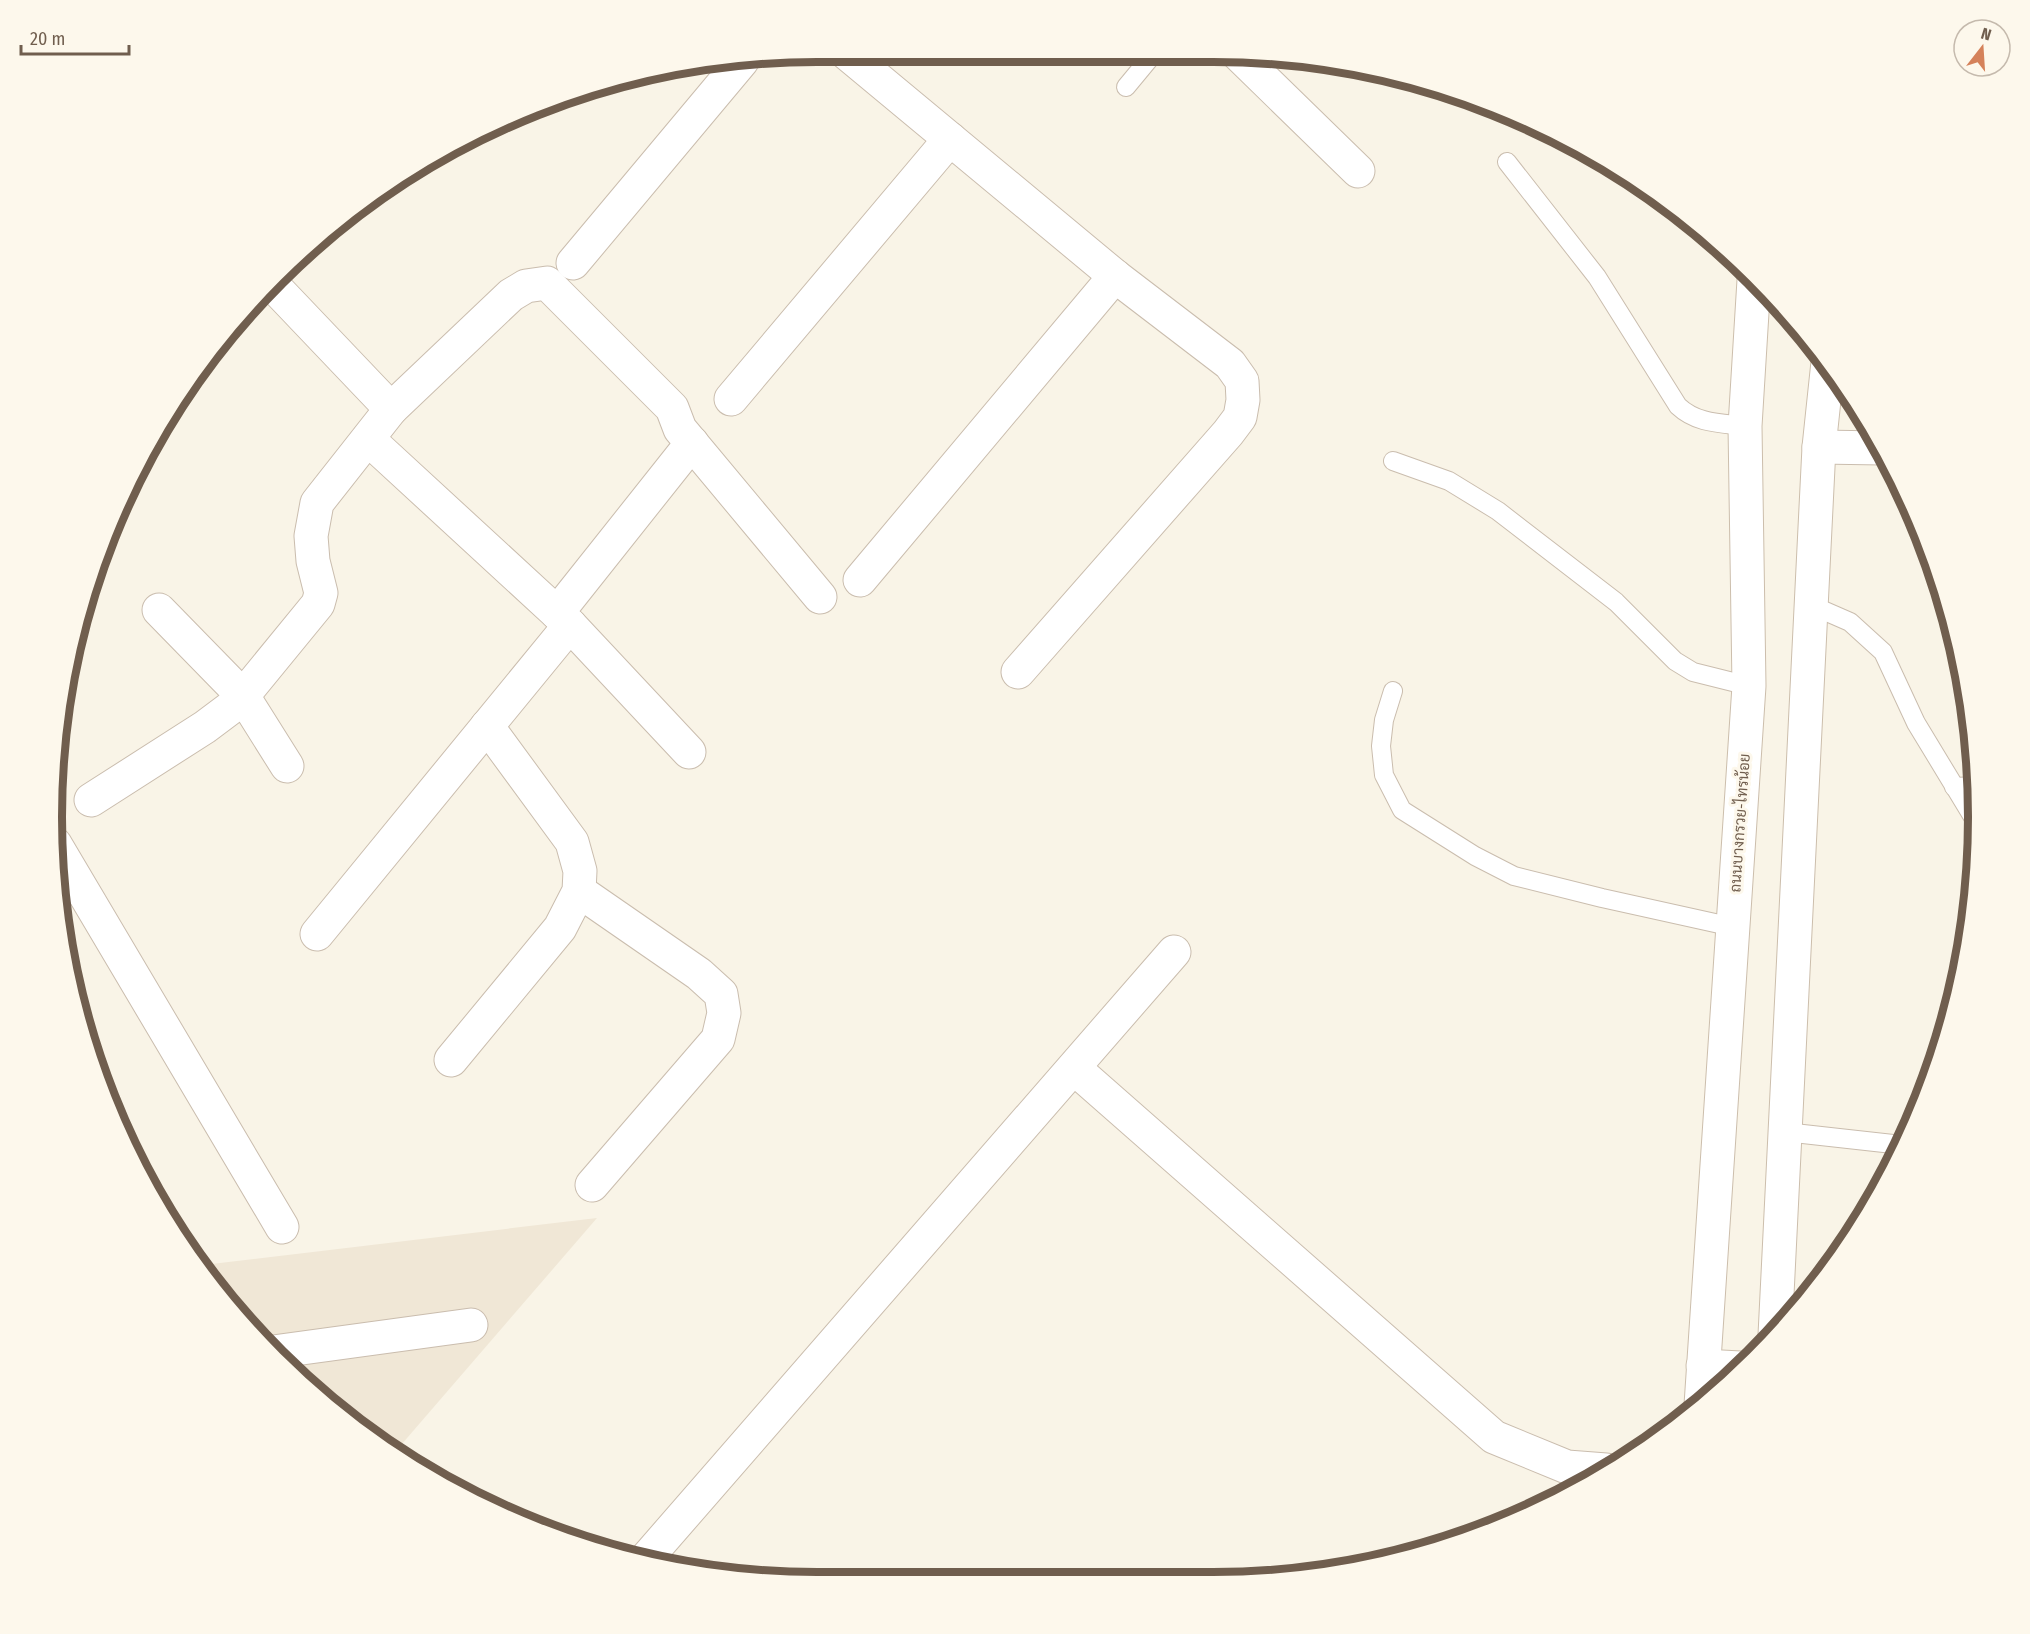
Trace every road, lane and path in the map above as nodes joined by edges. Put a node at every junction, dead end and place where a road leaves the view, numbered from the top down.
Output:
1 (856, 61) edge
2 (1148, 61) edge
3 (1248, 62) edge
4 (738, 66) edge
5 (1126, 87) dead end
6 (950, 139) junction
7 (1507, 162) dead end
8 (1358, 171) dead end
9 (573, 263) dead end
10 (1115, 276) junction
11 (277, 289) edge
12 (1753, 290) edge
13 (1826, 377) edge
14 (731, 399) dead end
15 (391, 409) junction
16 (1745, 426) junction
17 (368, 439) junction
18 (692, 443) junction
19 (1819, 447) junction
20 (1872, 448) edge
21 (1393, 461) dead end
22 (860, 580) dead end
23 (820, 597) dead end
24 (1811, 605) junction
25 (159, 609) dead end
26 (563, 619) junction
27 (1018, 672) dead end
28 (1749, 686) junction
29 (1393, 691) dead end
30 (243, 696) junction
31 (487, 726) junction
32 (689, 752) dead end
33 (287, 766) dead end
34 (1967, 786) edge
35 (1954, 787) junction
36 (91, 801) dead end
37 (1968, 809) edge
38 (63, 857) edge
39 (579, 891) junction
40 (1733, 927) junction
41 (318, 934) dead end
42 (1174, 952) dead end
43 (451, 1060) dead end
44 (1074, 1068) junction
45 (1785, 1132) junction
46 (1894, 1143) edge
47 (592, 1185) dead end
48 (282, 1227) dead end
49 (1776, 1321) edge
50 (471, 1325) dead end
51 (283, 1351) edge
52 (1703, 1366) junction
53 (1730, 1367) edge
54 (1702, 1393) edge
55 (1594, 1469) edge
56 (650, 1554) edge

1 - 6 street
2 - 5 lane
3 - 8 street
4 - 9 street
6 - 10 street
6 - 14 street
7 - 16 lane
10 - 22 street
10 - 27 street
11 - 15 street
12 - 16 street, ถนนบางกรวย-ไทรน้อย
13 - 19 street
15 - 17 street
15 - 18 street
16 - 28 street, ถนนบางกรวย-ไทรน้อย
17 - 26 street
17 - 30 street
18 - 23 street
18 - 26 street
19 - 20 street
19 - 24 street
21 - 28 lane
24 - 35 lane
24 - 45 street
25 - 30 street
26 - 31 street
26 - 32 street
28 - 40 street, ถนนบางกรวย-ไทรน้อย
29 - 40 lane
30 - 33 street
30 - 36 street
31 - 39 street
31 - 41 street
34 - 35 lane
35 - 37 lane
38 - 48 street
39 - 43 street
39 - 47 street
40 - 52 street, ถนนบางกรวย-ไทรน้อย
42 - 44 street
44 - 55 street
44 - 56 street
45 - 46 lane
45 - 49 street
50 - 51 street
52 - 53 street
52 - 54 street, ถนนบางกรวย-ไทรน้อย

